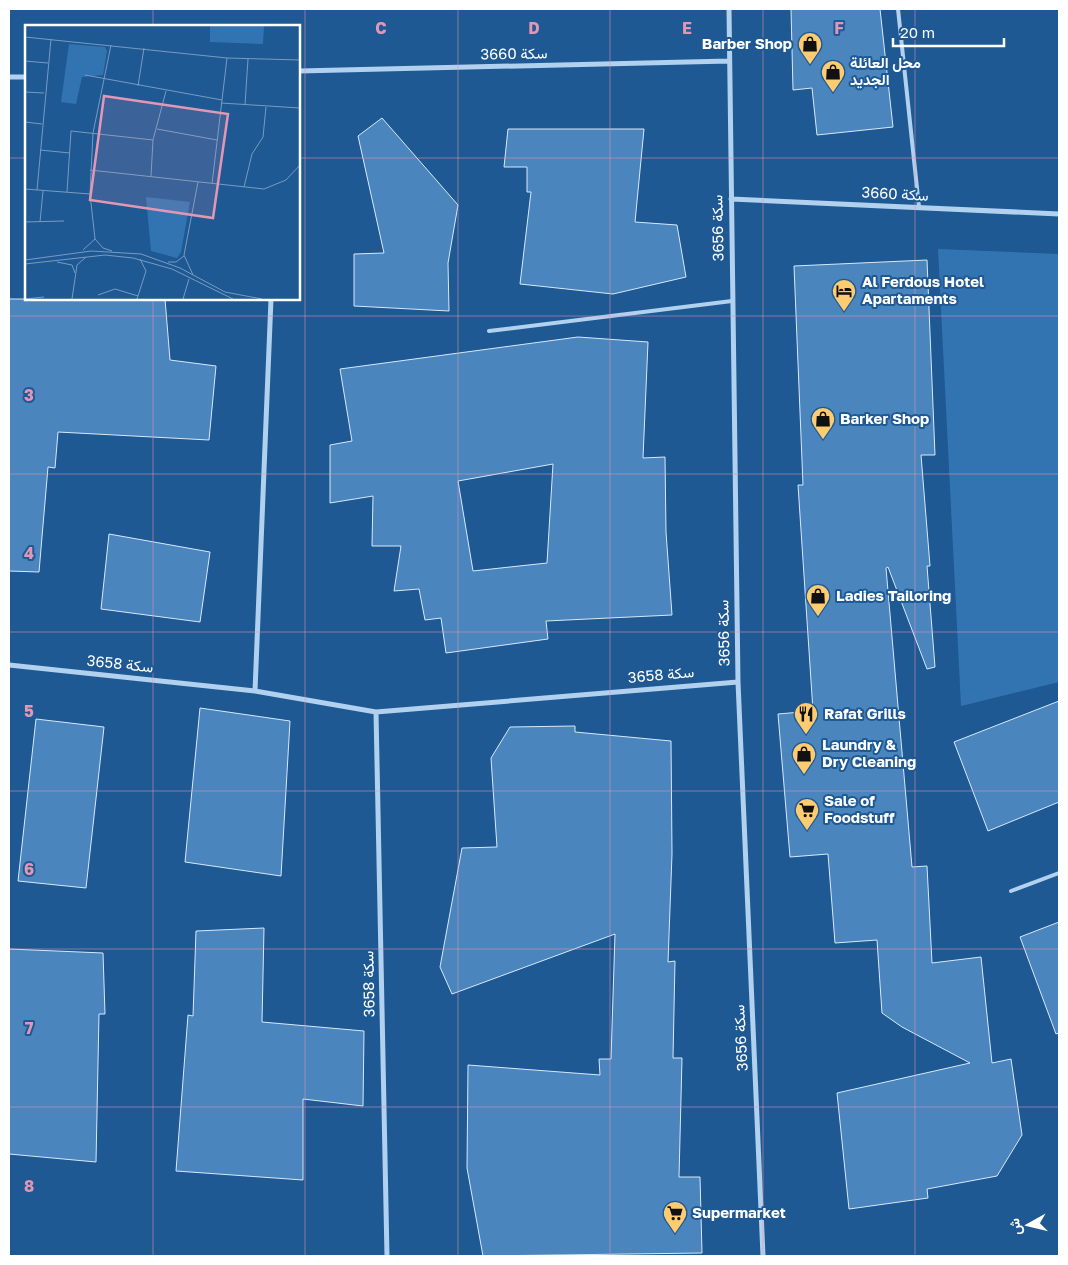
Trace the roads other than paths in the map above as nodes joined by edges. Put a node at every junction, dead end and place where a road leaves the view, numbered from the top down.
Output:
1 (729, 9) edge
2 (898, 9) edge
3 (729, 61) junction
4 (300, 71) edge
5 (9, 77) edge
6 (25, 77) edge
7 (730, 199) junction
8 (919, 207) junction
9 (1059, 214) edge
10 (271, 300) edge
11 (732, 301) junction
12 (489, 331) dead end
13 (9, 665) edge
14 (738, 682) junction
15 (255, 691) junction
16 (376, 712) junction
17 (1059, 873) edge
18 (1011, 891) dead end
19 (387, 1256) edge
20 (763, 1256) edge

1 - 3 street, سكة 3656
2 - 8 lane
3 - 4 street, سكة 3660
3 - 7 street, سكة 3656
5 - 6 street
7 - 8 street, سكة 3660
7 - 11 street, سكة 3656
8 - 9 street, سكة 3660
10 - 15 street
11 - 12 lane
11 - 14 street, سكة 3656
13 - 15 street, سكة 3658
14 - 16 street, سكة 3658
14 - 20 street, سكة 3656
15 - 16 street, سكة 3658
16 - 19 street, سكة 3658
17 - 18 lane

